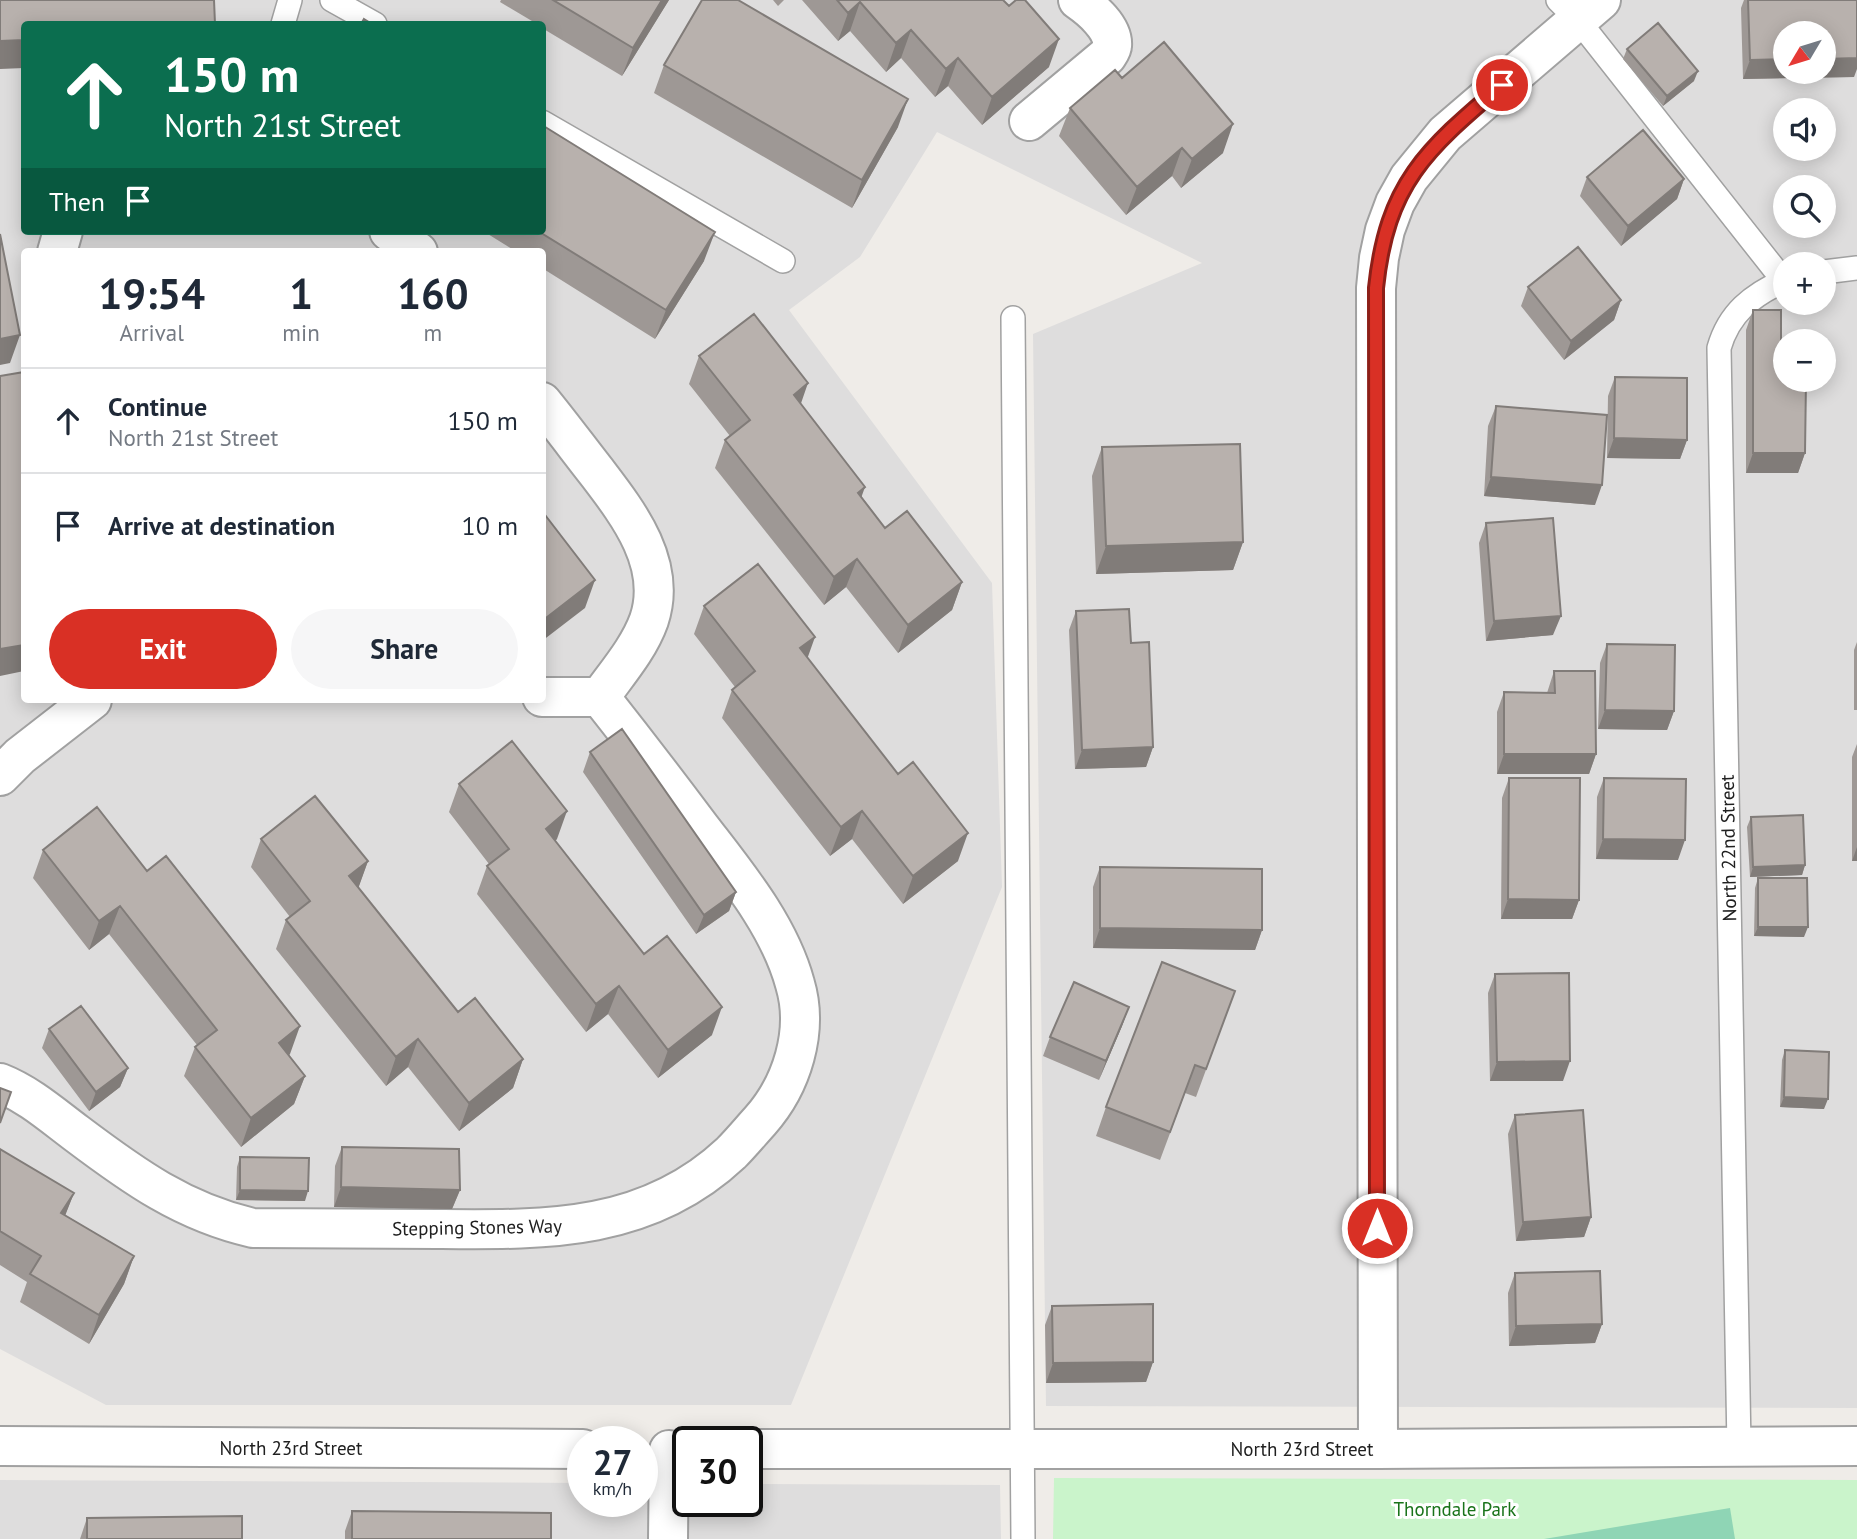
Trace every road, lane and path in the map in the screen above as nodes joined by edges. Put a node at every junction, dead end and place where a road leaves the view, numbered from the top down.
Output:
1 (290, 0) edge
2 (332, 0) edge
3 (1078, 0) edge
4 (1579, 7) edge
5 (370, 14) edge
6 (284, 21) edge
7 (1029, 121) dead end
8 (546, 124) edge
9 (395, 235) edge
10 (412, 248) edge
11 (783, 261) dead end
12 (1773, 265) edge
13 (1857, 268) edge
14 (1836, 271) edge
15 (1773, 287) edge
16 (1013, 318) dead end
17 (546, 407) edge
18 (600, 696) junction
19 (546, 697) edge
20 (88, 703) edge
21 (0, 776) edge
22 (0, 1083) edge
23 (0, 1446) edge
24 (1857, 1446) edge
25 (1739, 1447) junction
26 (567, 1449) edge
27 (666, 1449) edge
28 (763, 1449) edge
29 (1022, 1449) junction
30 (1378, 1449) junction
31 (668, 1539) edge
32 (1023, 1539) edge

1 - 6 lane
2 - 5 lane
3 - 7 street
4 - 12 lane
4 - 30 street
8 - 11 lane
9 - 10 street
13 - 14 lane
15 - 25 lane, North 22nd Street
16 - 29 lane
17 - 18 street
18 - 19 street
18 - 22 street, Stepping Stones Way
20 - 21 street
23 - 26 street, North 23rd Street
24 - 25 street, North 23rd Street
25 - 30 street, North 23rd Street
27 - 31 street
28 - 29 street, North 23rd Street
29 - 30 street, North 23rd Street
29 - 32 lane

